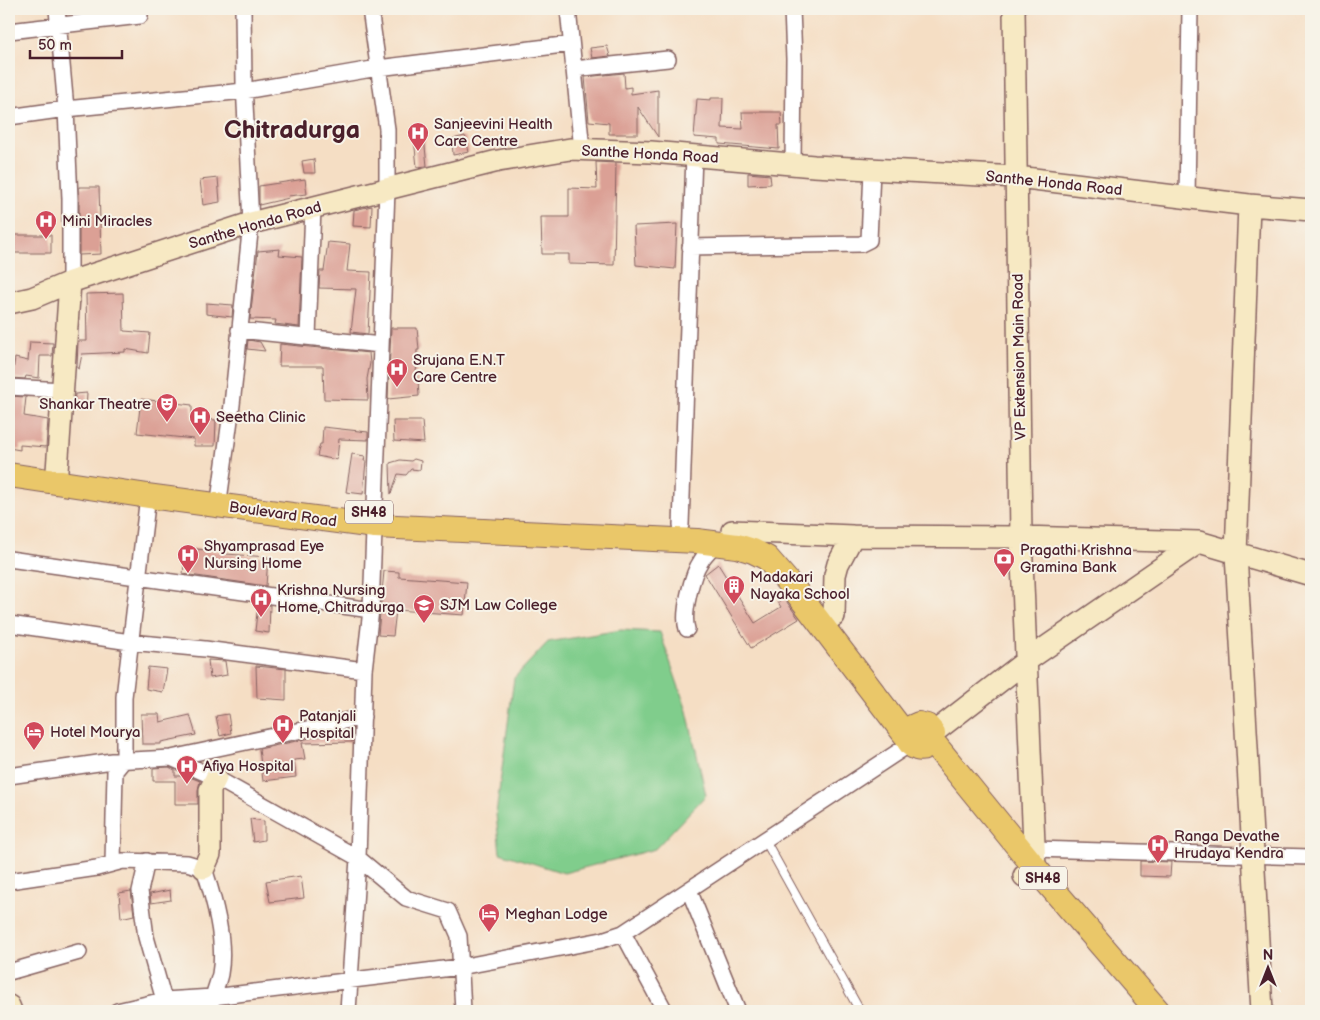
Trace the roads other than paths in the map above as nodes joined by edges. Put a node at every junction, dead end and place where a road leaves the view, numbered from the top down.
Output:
1 (57, 9) edge
2 (243, 9) edge
3 (370, 9) edge
4 (568, 9) edge
5 (792, 9) edge
6 (1014, 9) edge
7 (1190, 9) edge
8 (140, 16) dead end
9 (58, 25) junction
10 (9, 31) edge
11 (571, 44) junction
12 (668, 59) dead end
13 (378, 68) junction
14 (574, 70) junction
15 (244, 92) junction
16 (66, 109) junction
17 (9, 117) edge
18 (582, 150) junction
19 (694, 156) junction
20 (793, 164) junction
21 (872, 170) junction
22 (1017, 178) junction
23 (387, 190) junction
24 (1187, 197) junction
25 (1249, 205) junction
26 (313, 208) junction
27 (1311, 210) edge
28 (250, 223) junction
29 (690, 247) junction
30 (70, 282) junction
31 (9, 303) edge
32 (239, 330) junction
33 (308, 337) junction
34 (381, 345) junction
35 (9, 387) edge
36 (63, 390) junction
37 (9, 463) edge
38 (56, 471) junction
39 (9, 475) edge
40 (220, 493) junction
41 (148, 496) junction
42 (375, 519) junction
43 (680, 526) junction
44 (853, 536) junction
45 (727, 537) junction
46 (1021, 537) junction
47 (1198, 542) junction
48 (1236, 554) junction
49 (9, 558) edge
50 (1311, 575) edge
51 (138, 576) junction
52 (371, 610) junction
53 (834, 616) junction
54 (9, 624) edge
55 (687, 629) dead end
56 (130, 642) junction
57 (1026, 661) junction
58 (364, 670) junction
59 (363, 716) junction
60 (920, 738) junction
61 (170, 758) junction
62 (124, 760) junction
63 (9, 776) edge
64 (216, 778) junction
65 (765, 840) junction
66 (1253, 856) junction
67 (1311, 857) edge
68 (358, 858) junction
69 (147, 861) junction
70 (113, 863) junction
71 (1031, 864) junction
72 (204, 868) junction
73 (9, 881) edge
74 (688, 890) junction
75 (623, 933) junction
76 (79, 952) dead end
77 (460, 967) junction
78 (9, 972) edge
79 (351, 981) junction
80 (164, 1000) junction
81 (211, 1004) edge
82 (9, 1006) edge
83 (11, 1011) edge
84 (118, 1011) edge
85 (348, 1011) edge
86 (463, 1011) edge
87 (665, 1011) edge
88 (738, 1011) edge
89 (860, 1011) edge
90 (1140, 1011) edge
91 (1158, 1011) edge
92 (1262, 1011) edge

1 - 9 street
2 - 15 street
3 - 13 street
4 - 11 street
5 - 20 street
6 - 22 main road, VP Extension Main Road
7 - 24 street
8 - 9 street
9 - 10 street
9 - 16 street
11 - 13 street
11 - 14 street
12 - 14 street
13 - 15 street
13 - 23 street
14 - 18 street
15 - 16 street
15 - 28 street
16 - 17 street
16 - 30 street
18 - 19 main road, Santhe Honda Road
18 - 23 main road, Santhe Honda Road
19 - 20 main road, Santhe Honda Road
19 - 29 street
20 - 21 main road, Santhe Honda Road
21 - 22 main road, Santhe Honda Road
21 - 29 street
22 - 24 main road, Santhe Honda Road
22 - 46 main road, VP Extension Main Road
23 - 26 main road, Santhe Honda Road
23 - 34 street
24 - 25 main road, Santhe Honda Road
25 - 27 main road, Santhe Honda Road
25 - 48 main road
26 - 28 main road, Santhe Honda Road
26 - 33 street
28 - 30 main road, Santhe Honda Road
28 - 32 street
29 - 43 street
30 - 31 main road, Santhe Honda Road
30 - 36 main road
32 - 33 street
32 - 40 street
33 - 34 street
34 - 42 street
35 - 36 street
36 - 38 main road
37 - 38 main road, Boulevard Road / SH48
38 - 40 main road, Boulevard Road / SH48
39 - 41 main road, Boulevard Road / SH48
40 - 42 main road, Boulevard Road / SH48
41 - 42 main road, Boulevard Road / SH48
41 - 51 street
42 - 43 main road, Boulevard Road / SH48
42 - 45 main road, Boulevard Road / SH48
42 - 52 street
43 - 45 main road, Boulevard Road / SH48
44 - 45 main road
44 - 46 main road
44 - 53 main road
45 - 53 main road, SH48
45 - 55 street
45 - 60 main road, SH48
46 - 47 main road
46 - 57 main road, VP Extension Main Road
47 - 48 main road
47 - 57 main road
48 - 50 main road
48 - 66 main road
49 - 51 street
51 - 52 street
51 - 56 street
52 - 58 street
53 - 60 main road, SH48
54 - 56 street
56 - 58 street
56 - 62 street
57 - 60 main road
57 - 71 main road, VP Extension Main Road
58 - 59 street
59 - 61 street
59 - 68 street
60 - 65 street
60 - 71 main road, SH48
61 - 62 street
61 - 64 street
62 - 63 street
62 - 70 street
64 - 68 street
64 - 72 main road
65 - 74 street
65 - 89 lane
66 - 67 street
66 - 71 street
66 - 92 main road
68 - 77 street
68 - 79 street
69 - 70 street
69 - 72 street
69 - 80 street
70 - 73 street
71 - 90 main road, SH48
71 - 91 main road, SH48
72 - 81 street
74 - 75 street
74 - 88 street
75 - 77 street
75 - 87 street
76 - 78 street
77 - 79 street
77 - 86 street
79 - 81 street
79 - 85 street
80 - 81 street
80 - 84 street
82 - 83 main road

